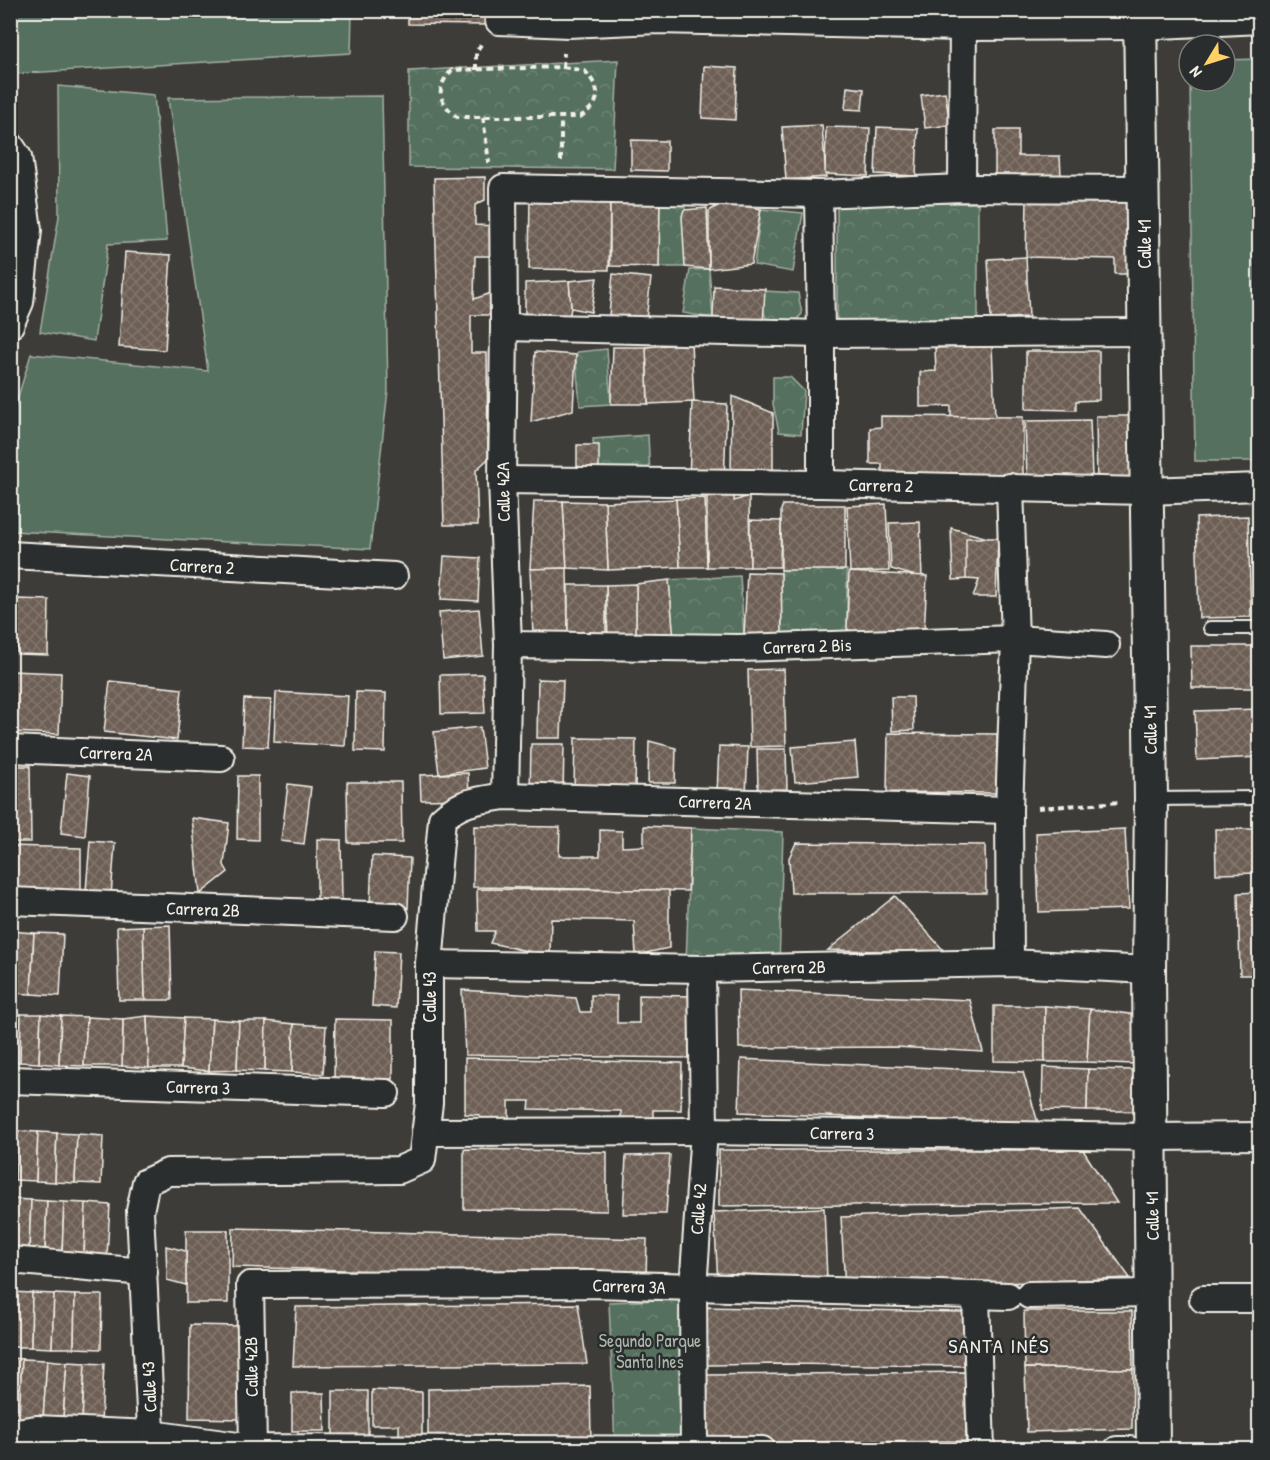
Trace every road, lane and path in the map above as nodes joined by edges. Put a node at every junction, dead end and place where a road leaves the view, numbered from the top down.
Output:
1 (657, 15) edge
2 (499, 16) edge
3 (1140, 18) edge
4 (963, 19) edge
5 (1260, 20) edge
6 (483, 117) junction
7 (561, 117) junction
8 (10, 145) edge
9 (502, 188) junction
10 (962, 188) junction
11 (560, 189) junction
12 (1144, 189) junction
13 (819, 194) junction
14 (14, 309) edge
15 (504, 327) junction
16 (1144, 332) junction
17 (821, 334) junction
18 (502, 480) junction
19 (821, 484) junction
20 (1010, 487) junction
21 (1260, 487) edge
22 (1146, 491) junction
23 (10, 555) edge
24 (394, 576) dead end
25 (1210, 628) dead end
26 (1260, 628) edge
27 (1015, 639) junction
28 (508, 645) junction
29 (1106, 645) dead end
30 (10, 749) edge
31 (221, 758) dead end
32 (506, 796) junction
33 (1260, 798) edge
34 (1151, 799) junction
35 (1009, 810) junction
36 (440, 834) joint
37 (10, 901) edge
38 (394, 916) dead end
39 (1010, 963) junction
40 (429, 964) junction
41 (702, 969) junction
42 (1149, 970) junction
43 (10, 1080) edge
44 (386, 1094) dead end
45 (704, 1131) junction
46 (425, 1132) junction
47 (1260, 1136) edge
48 (1151, 1137) junction
49 (10, 1260) edge
50 (144, 1272) junction
51 (250, 1286) joint
52 (693, 1288) junction
53 (1153, 1293) junction
54 (976, 1296) junction
55 (1203, 1299) dead end
56 (1260, 1299) edge
57 (10, 1433) edge
58 (151, 1442) edge
59 (253, 1448) junction
60 (595, 1449) edge
61 (694, 1449) edge
62 (762, 1449) edge
63 (981, 1449) edge
64 (1117, 1449) edge
65 (1130, 1449) edge
66 (1153, 1449) edge

1 - 2 street
1 - 4 street
3 - 4 street
3 - 5 street
3 - 12 street, Calle 41
4 - 10 street
6 - 7 path
6 - 7 path
6 - 9 path
7 - 11 path
8 - 14 street
9 - 11 street
9 - 15 street, Calle 42A
10 - 12 street
10 - 13 street
11 - 13 street
12 - 16 street, Calle 41
13 - 17 street
15 - 17 street
15 - 18 street, Calle 42A
16 - 17 street
16 - 22 street, Calle 41
17 - 19 street
18 - 19 street, Carrera 2
18 - 28 street, Calle 42A
19 - 20 street, Carrera 2
20 - 22 street, Carrera 2
20 - 27 street
21 - 22 street, Carrera 2
22 - 34 street, Calle 41
23 - 24 street, Carrera 2
25 - 26 lane
27 - 28 street, Carrera 2 Bis
27 - 29 street, Carrera 2 Bis
27 - 35 street
28 - 32 street, Calle 42A
30 - 31 street, Carrera 2A
32 - 35 street, Carrera 2A
32 - 36 street, Carrera 2A
33 - 34 lane
34 - 35 path
34 - 42 street, Calle 41
35 - 39 street
36 - 40 street, Calle 43
37 - 38 street, Carrera 2B
39 - 41 street, Carrera 2B
39 - 42 street, Carrera 2B
40 - 41 street, Carrera 2B
40 - 46 street, Calle 43
41 - 45 street, Calle 42
42 - 48 street, Calle 41
43 - 44 street, Carrera 3
45 - 46 street, Carrera 3
45 - 48 street, Carrera 3
45 - 52 street, Calle 42
46 - 50 street, Calle 43
47 - 48 street, Carrera 3
48 - 53 street, Calle 41
49 - 50 street
50 - 58 street, Calle 43
51 - 52 street, Carrera 3A
51 - 59 street, Calle 42B
52 - 54 street, Carrera 3A
52 - 61 street, Calle 42
53 - 54 street, Carrera 3A
53 - 66 street, Calle 41
54 - 63 street
55 - 56 street
57 - 58 street
58 - 59 street
59 - 60 street
60 - 61 street
61 - 62 street
64 - 65 street

